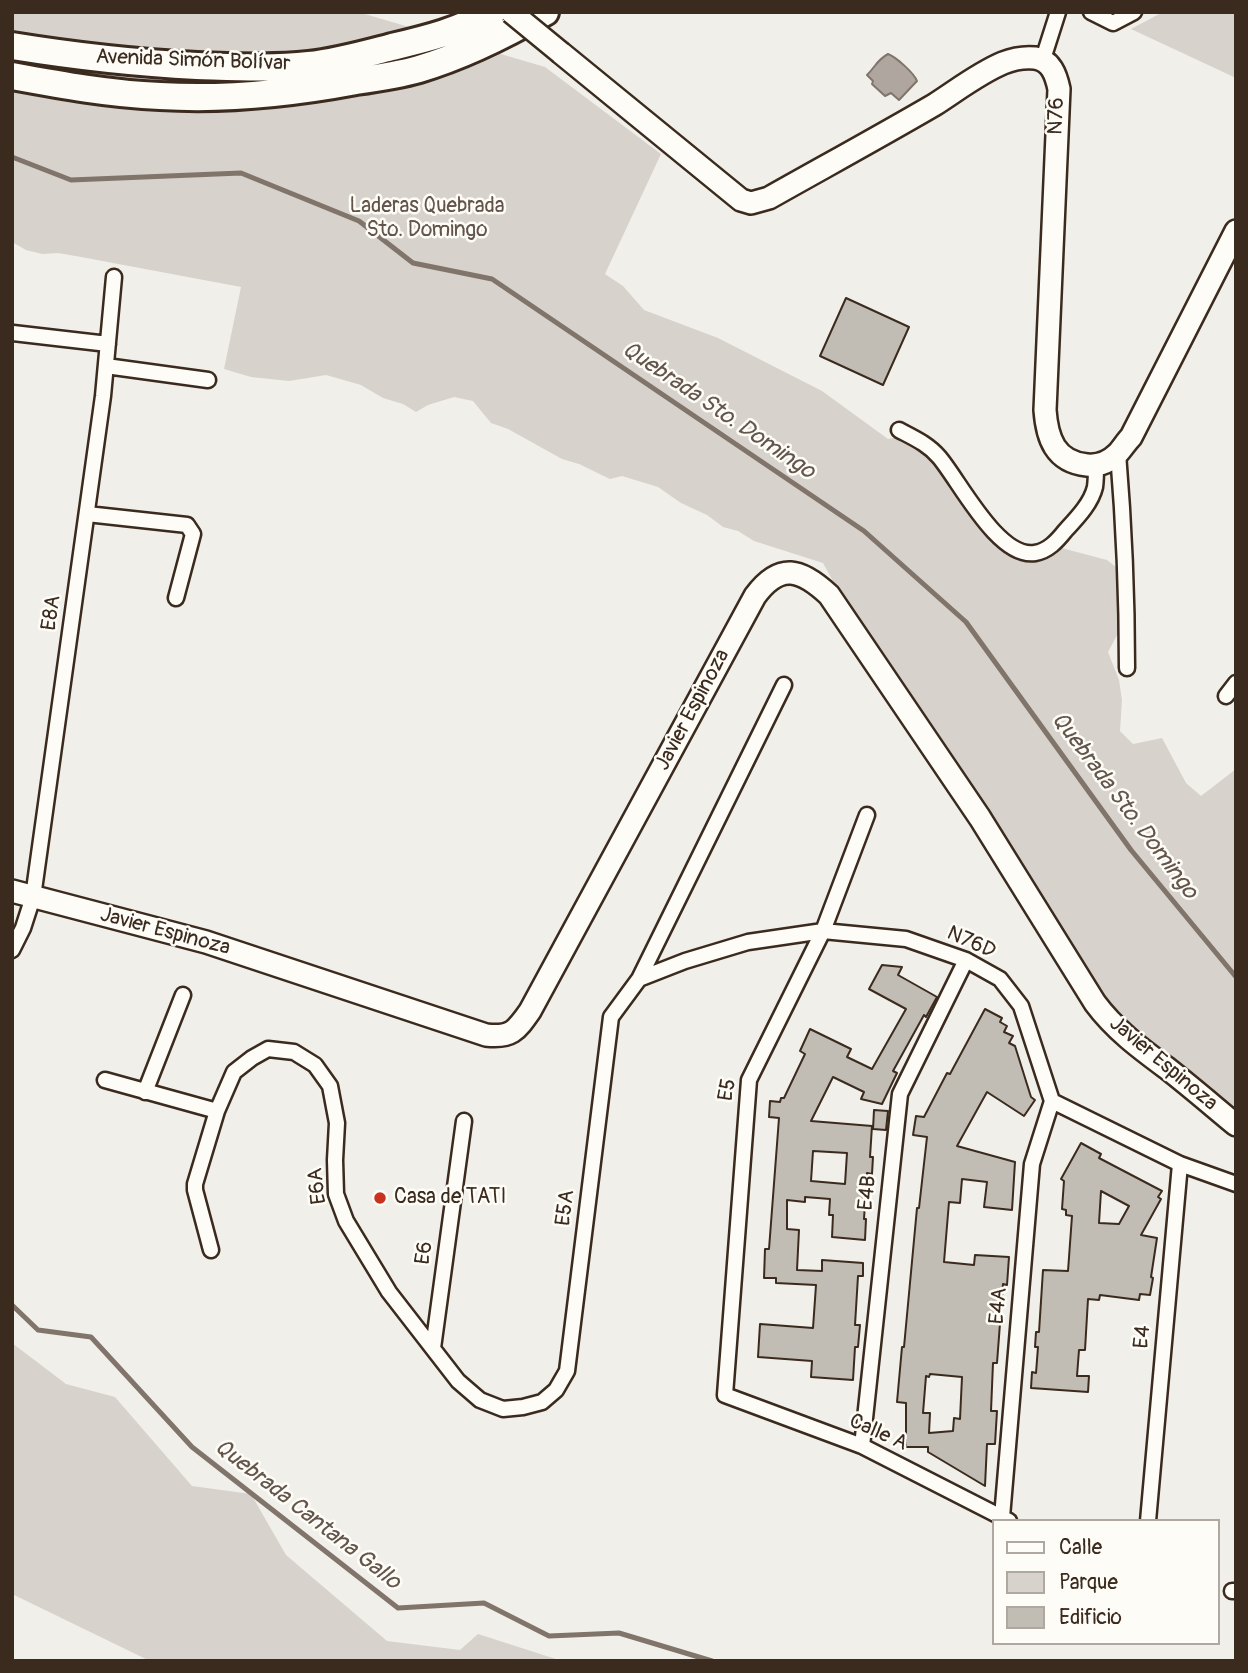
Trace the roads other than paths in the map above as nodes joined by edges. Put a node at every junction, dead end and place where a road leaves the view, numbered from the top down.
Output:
1 (492, 12) edge
2 (511, 12) edge
3 (545, 12) edge
4 (1058, 12) edge
5 (1091, 12) edge
6 (1134, 12) edge
7 (12, 47) edge
8 (1043, 59) junction
9 (12, 76) edge
10 (1236, 231) edge
11 (114, 277) dead end
12 (13, 332) edge
13 (108, 344) junction
14 (106, 366) junction
15 (208, 380) dead end
16 (899, 430) dead end
17 (1118, 453) junction
18 (1097, 466) junction
19 (87, 514) junction
20 (176, 598) dead end
21 (1127, 668) dead end
22 (1236, 683) edge
23 (784, 685) dead end
24 (1226, 695) dead end
25 (867, 815) dead end
26 (12, 891) edge
27 (33, 897) junction
28 (822, 931) junction
29 (12, 950) edge
30 (966, 960) junction
31 (639, 979) junction
32 (183, 995) dead end
33 (105, 1080) dead end
34 (145, 1092) junction
35 (1052, 1101) junction
36 (217, 1111) junction
37 (464, 1121) dead end
38 (1236, 1125) edge
39 (1180, 1164) junction
40 (1236, 1184) edge
41 (211, 1251) dead end
42 (433, 1348) junction
43 (724, 1395) joint
44 (503, 1409) joint
45 (862, 1446) junction
46 (1149, 1517) edge
47 (1005, 1519) edge

1 - 7 highway, Avenida Simón Bolívar
2 - 8 street, bridge
3 - 9 highway, Avenida Simón Bolívar
4 - 8 street
5 - 6 street
8 - 18 street, N76
10 - 17 street
11 - 13 street, E8A
12 - 13 street
13 - 14 street, E8A
14 - 15 street
14 - 19 street, E8A
16 - 18 street
17 - 18 street
17 - 21 street
19 - 20 street
19 - 27 street, E8A
22 - 24 street
23 - 31 street, E5A
25 - 28 street, E5
26 - 27 street, Javier Espinoza
27 - 29 street, E8A
27 - 38 street, Javier Espinoza
28 - 30 street, N76D
28 - 31 street, N76D
28 - 43 street, E5
30 - 35 street, N76D
30 - 45 street, E4B
31 - 44 street, E5A
32 - 34 street
33 - 34 street
34 - 36 street
35 - 39 street
35 - 47 street, E4A
36 - 41 street
36 - 42 street, E6A
37 - 42 street, E6
39 - 40 street
39 - 46 street, E4
42 - 44 street, E6A
43 - 45 street, Calle A
45 - 47 street, Calle A

